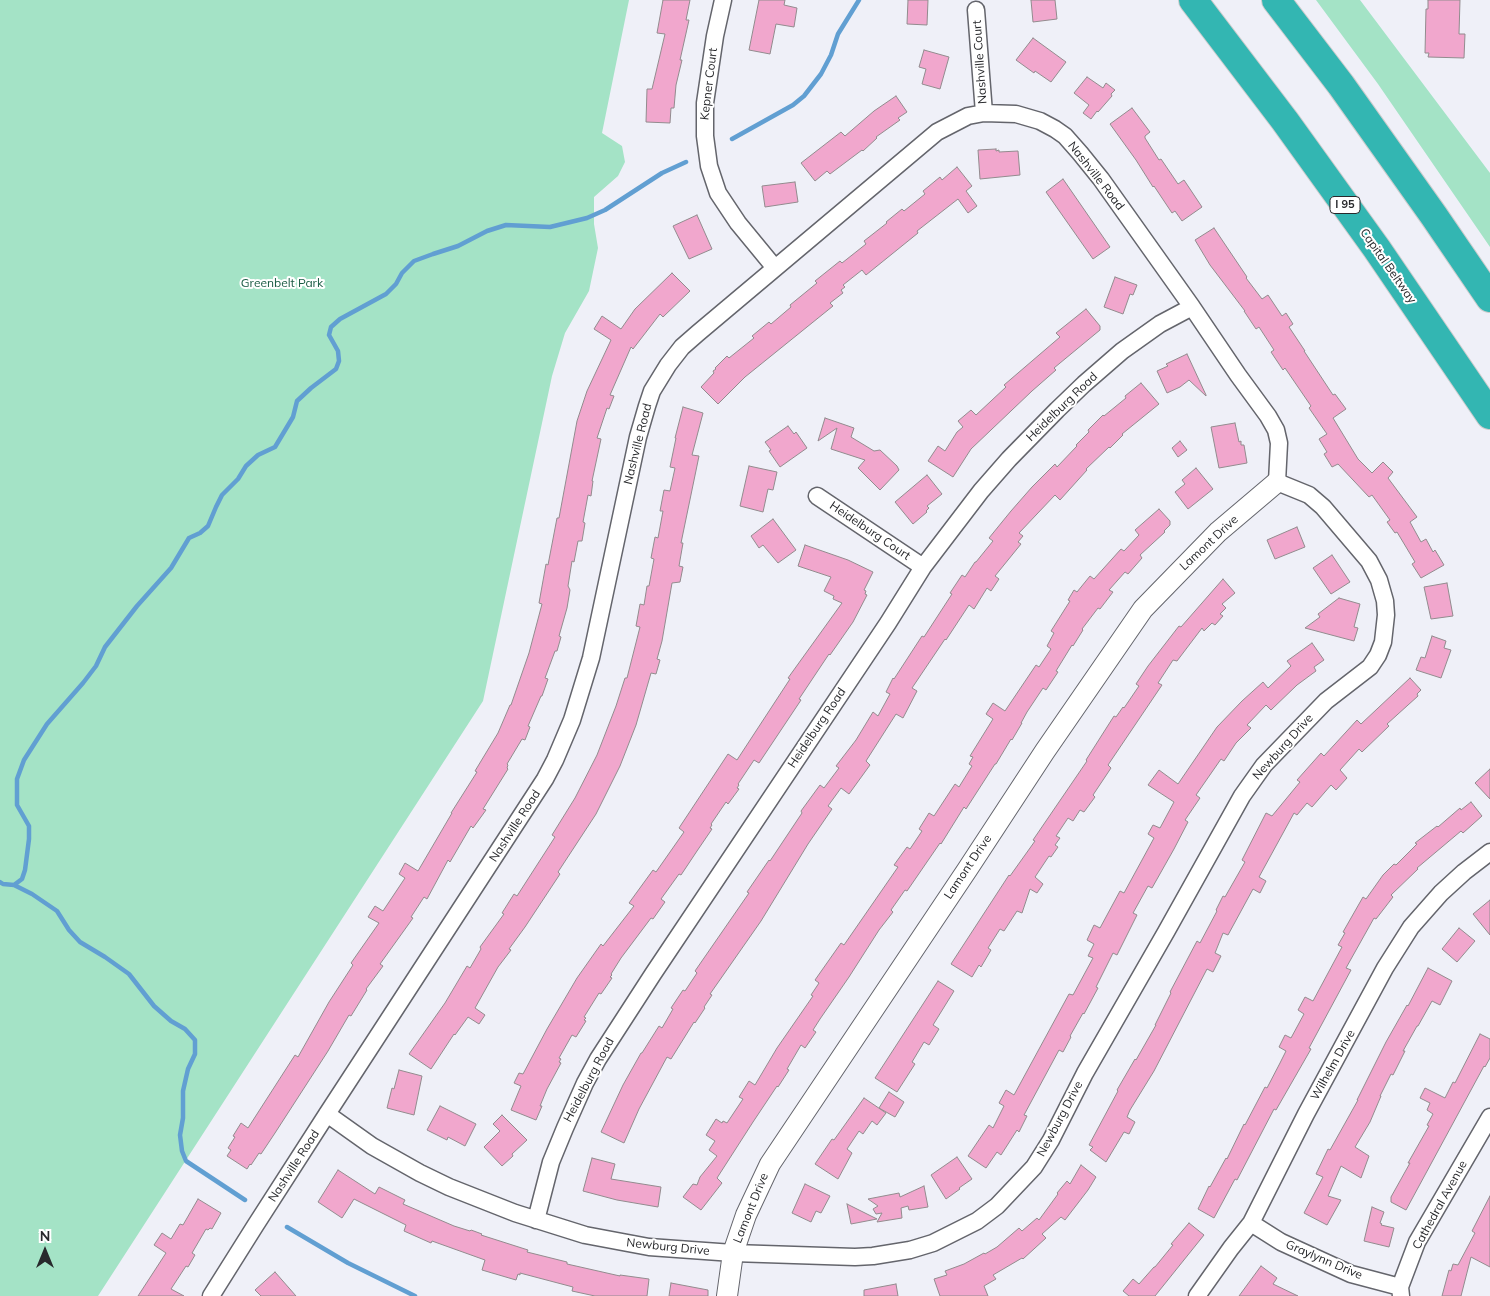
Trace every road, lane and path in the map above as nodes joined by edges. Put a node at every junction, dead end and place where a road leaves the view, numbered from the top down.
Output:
1 (724, 0) edge
2 (1193, 0) edge
3 (1276, 0) edge
4 (976, 10) dead end
5 (984, 113) junction
6 (775, 268) junction
7 (1490, 298) edge
8 (1192, 307) junction
9 (1490, 415) edge
10 (1277, 482) junction
11 (817, 496) dead end
12 (923, 567) junction
13 (1490, 852) edge
14 (328, 1114) junction
15 (1490, 1117) edge
16 (536, 1220) junction
17 (1251, 1223) junction
18 (733, 1253) junction
19 (1401, 1292) edge
20 (212, 1296) edge
21 (727, 1296) edge
22 (1197, 1296) edge

1 - 6 street, Kepner Court
2 - 9 highway, Capital Beltway / I 95
3 - 7 highway
4 - 5 street, Nashville Court
5 - 6 street, Nashville Road
5 - 8 street, Nashville Road
6 - 14 street, Nashville Road
8 - 10 street, Nashville Road
8 - 12 street, Heidelburg Road
10 - 18 street, Lamont Drive
10 - 18 street, Newburg Drive
11 - 12 street, Heidelburg Court
12 - 16 street, Heidelburg Road
13 - 17 street, Wilhelm Drive
14 - 16 street, Newburg Drive
14 - 20 street, Nashville Road
15 - 19 street, Cathedral Avenue
16 - 18 street, Newburg Drive
17 - 19 street, Graylynn Drive
17 - 22 street, Wilhelm Drive
18 - 21 street, Lamont Drive

